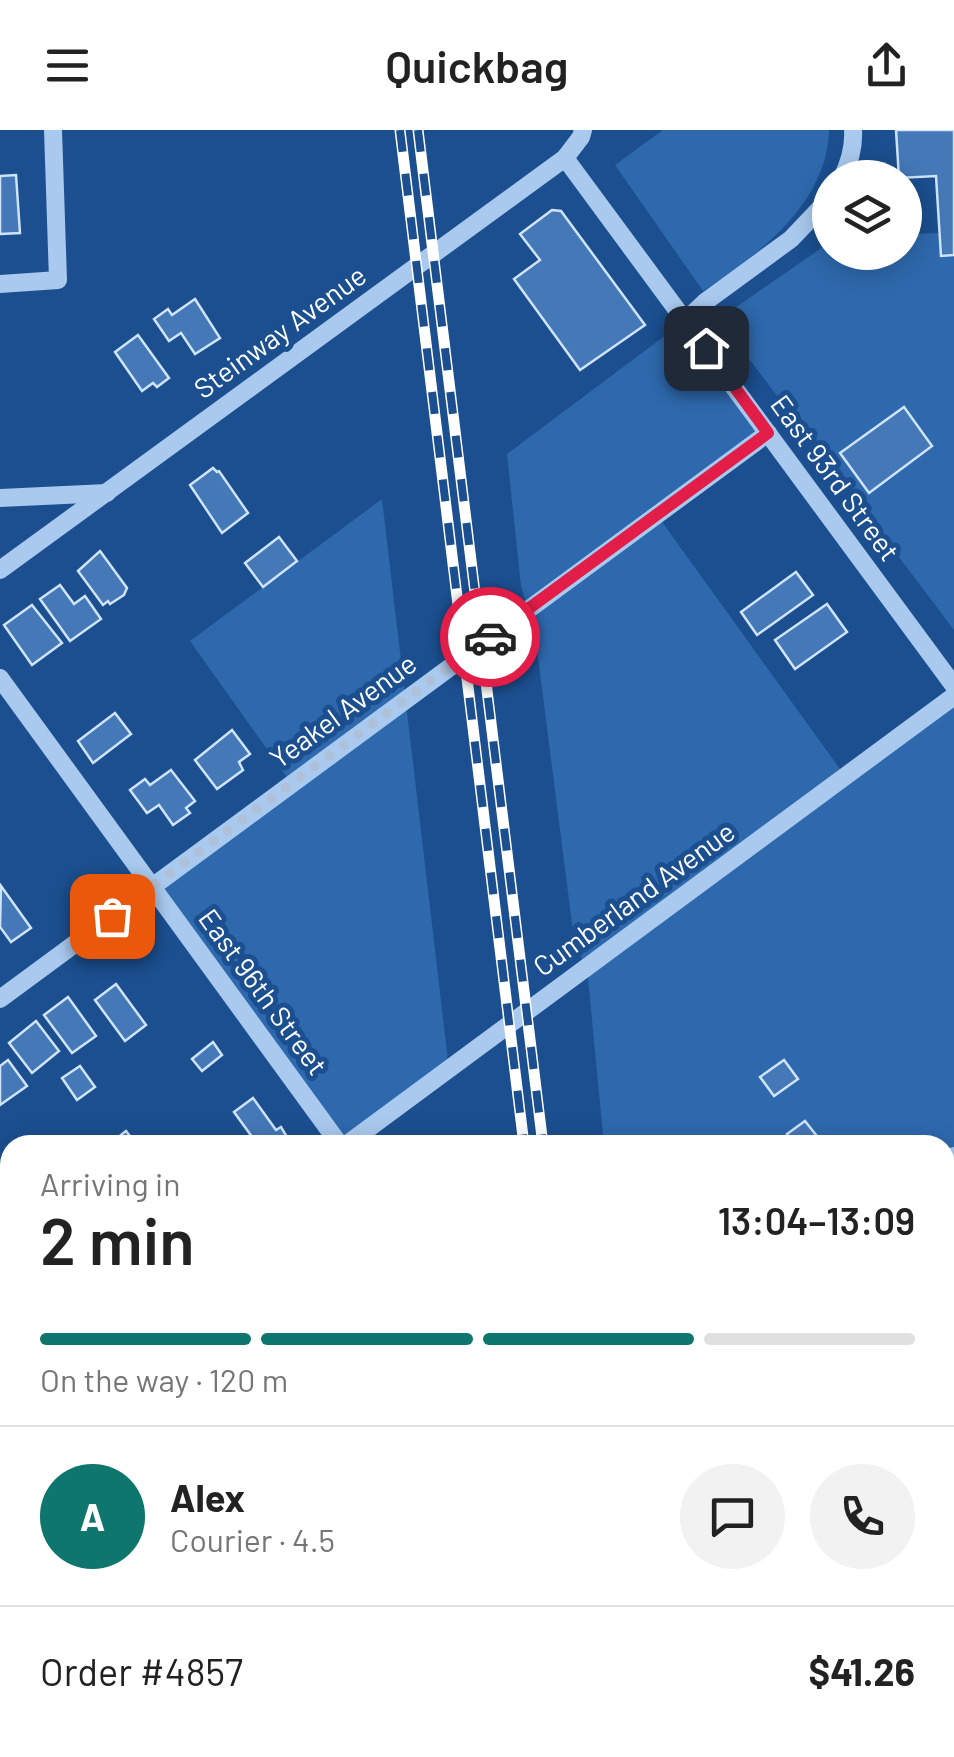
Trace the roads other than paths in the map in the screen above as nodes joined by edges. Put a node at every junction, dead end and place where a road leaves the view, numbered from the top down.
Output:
1 (53, 130) edge
2 (583, 130) edge
3 (853, 130) edge
4 (564, 158) junction
5 (849, 160) edge
6 (812, 217) edge
7 (0, 284) edge
8 (686, 320) junction
9 (768, 433) junction
10 (108, 493) junction
11 (0, 498) edge
12 (0, 570) edge
13 (0, 678) edge
14 (953, 685) edge
15 (152, 886) junction
16 (0, 998) edge
17 (336, 1135) edge
18 (356, 1135) edge

1 - 7 street
2 - 4 street, Steinway Avenue
3 - 5 street
4 - 8 street, East 93rd Street
4 - 10 street, Steinway Avenue
6 - 8 street
8 - 9 street, East 93rd Street
9 - 14 street, East 93rd Street
9 - 15 street, Yeakel Avenue
10 - 11 street
10 - 12 street, Steinway Avenue
13 - 15 street, East 96th Street
14 - 18 street, Cumberland Avenue
15 - 16 street, Yeakel Avenue
15 - 17 street, East 96th Street

